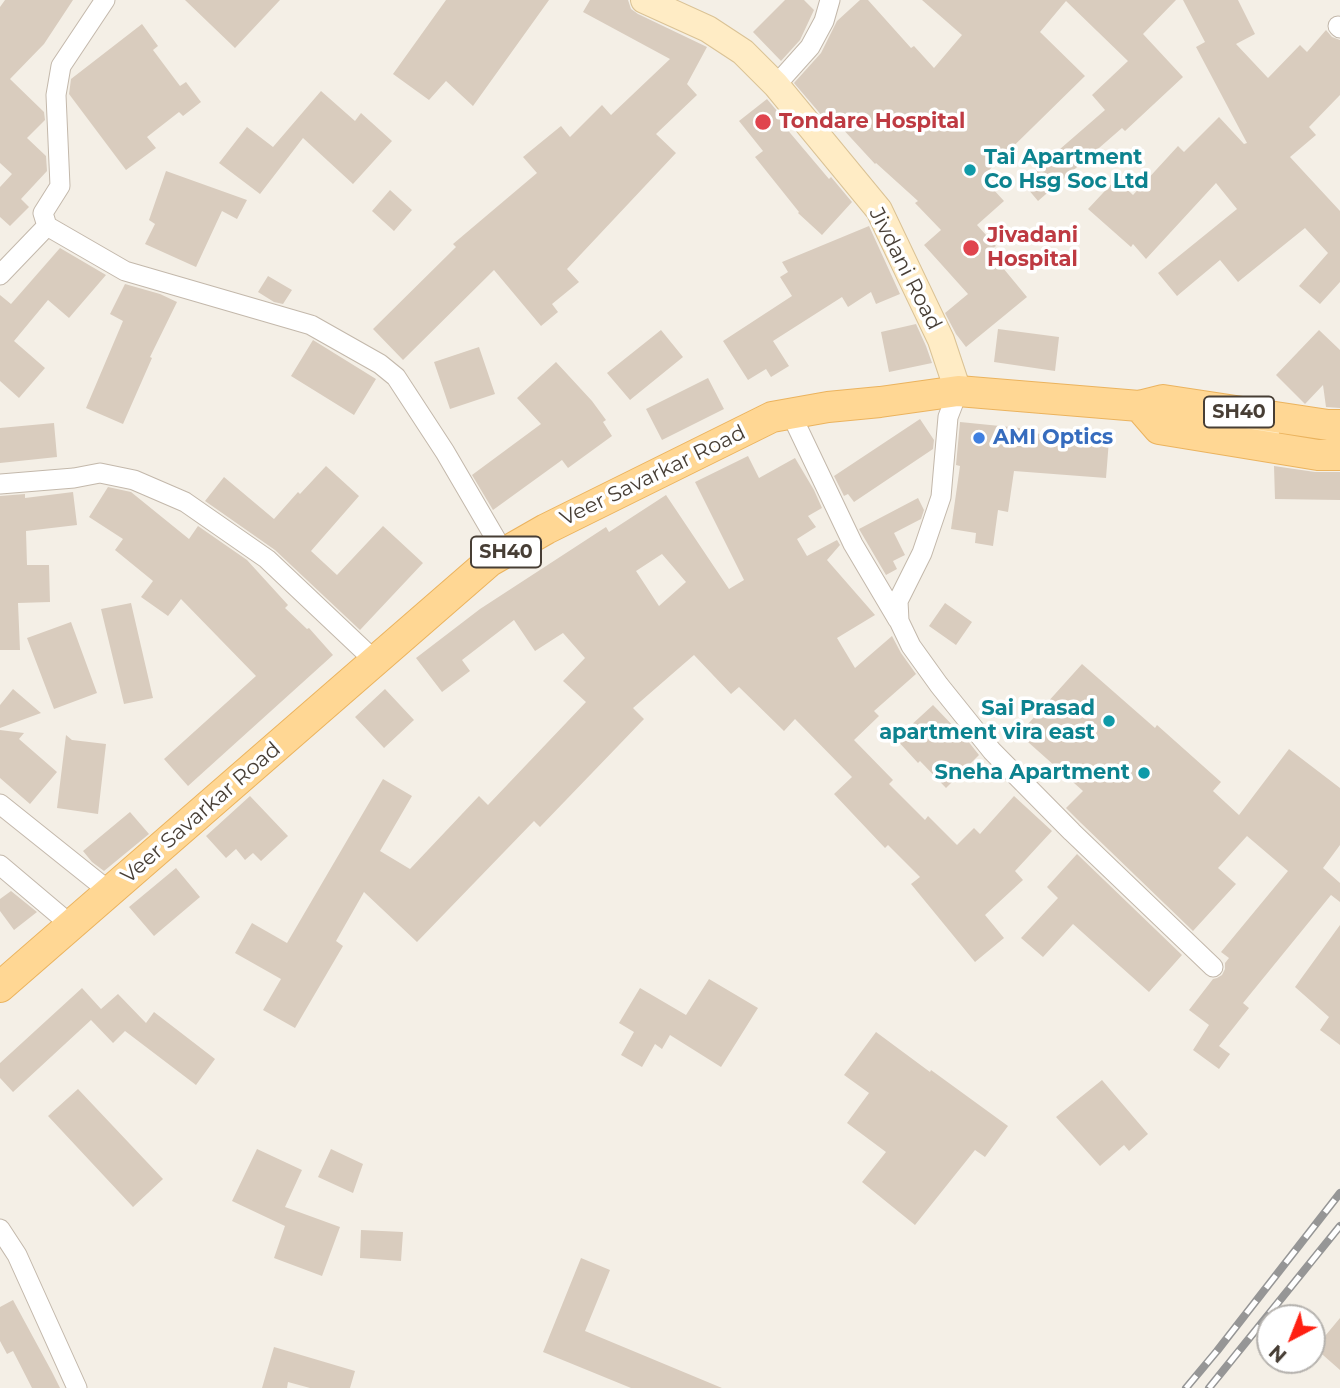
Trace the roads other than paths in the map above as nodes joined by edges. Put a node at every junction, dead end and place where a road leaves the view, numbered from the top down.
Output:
1 (105, 0) edge
2 (644, 0) edge
3 (830, 0) edge
4 (776, 85) junction
5 (47, 226) junction
6 (0, 275) edge
7 (958, 391) junction
8 (1139, 406) junction
9 (791, 414) junction
10 (1340, 425) edge
11 (1340, 442) edge
12 (1340, 455) edge
13 (0, 484) edge
14 (504, 553) junction
15 (899, 621) junction
16 (375, 661) junction
17 (0, 804) edge
18 (0, 865) edge
19 (110, 892) junction
20 (71, 925) junction
21 (1213, 967) dead end
22 (0, 987) edge
23 (0, 1230) edge
24 (77, 1388) edge

1 - 5 street
2 - 4 main road, Jivdani Road
3 - 4 street
4 - 7 main road, Jivdani Road
5 - 6 street
5 - 14 street
7 - 8 main road, Veer Savarkar Road / SH40
7 - 9 main road, Veer Savarkar Road / SH40
7 - 15 street
8 - 10 main road, Veer Savarkar Road / SH40
8 - 11 main road
8 - 12 main road
9 - 14 main road, Veer Savarkar Road / SH40
9 - 15 street
13 - 16 street
14 - 16 main road, Veer Savarkar Road / SH40
15 - 21 street
16 - 19 main road, Veer Savarkar Road / SH40
17 - 19 street
18 - 20 street
19 - 20 main road, Veer Savarkar Road / SH40
20 - 22 main road, Veer Savarkar Road / SH40
23 - 24 street

